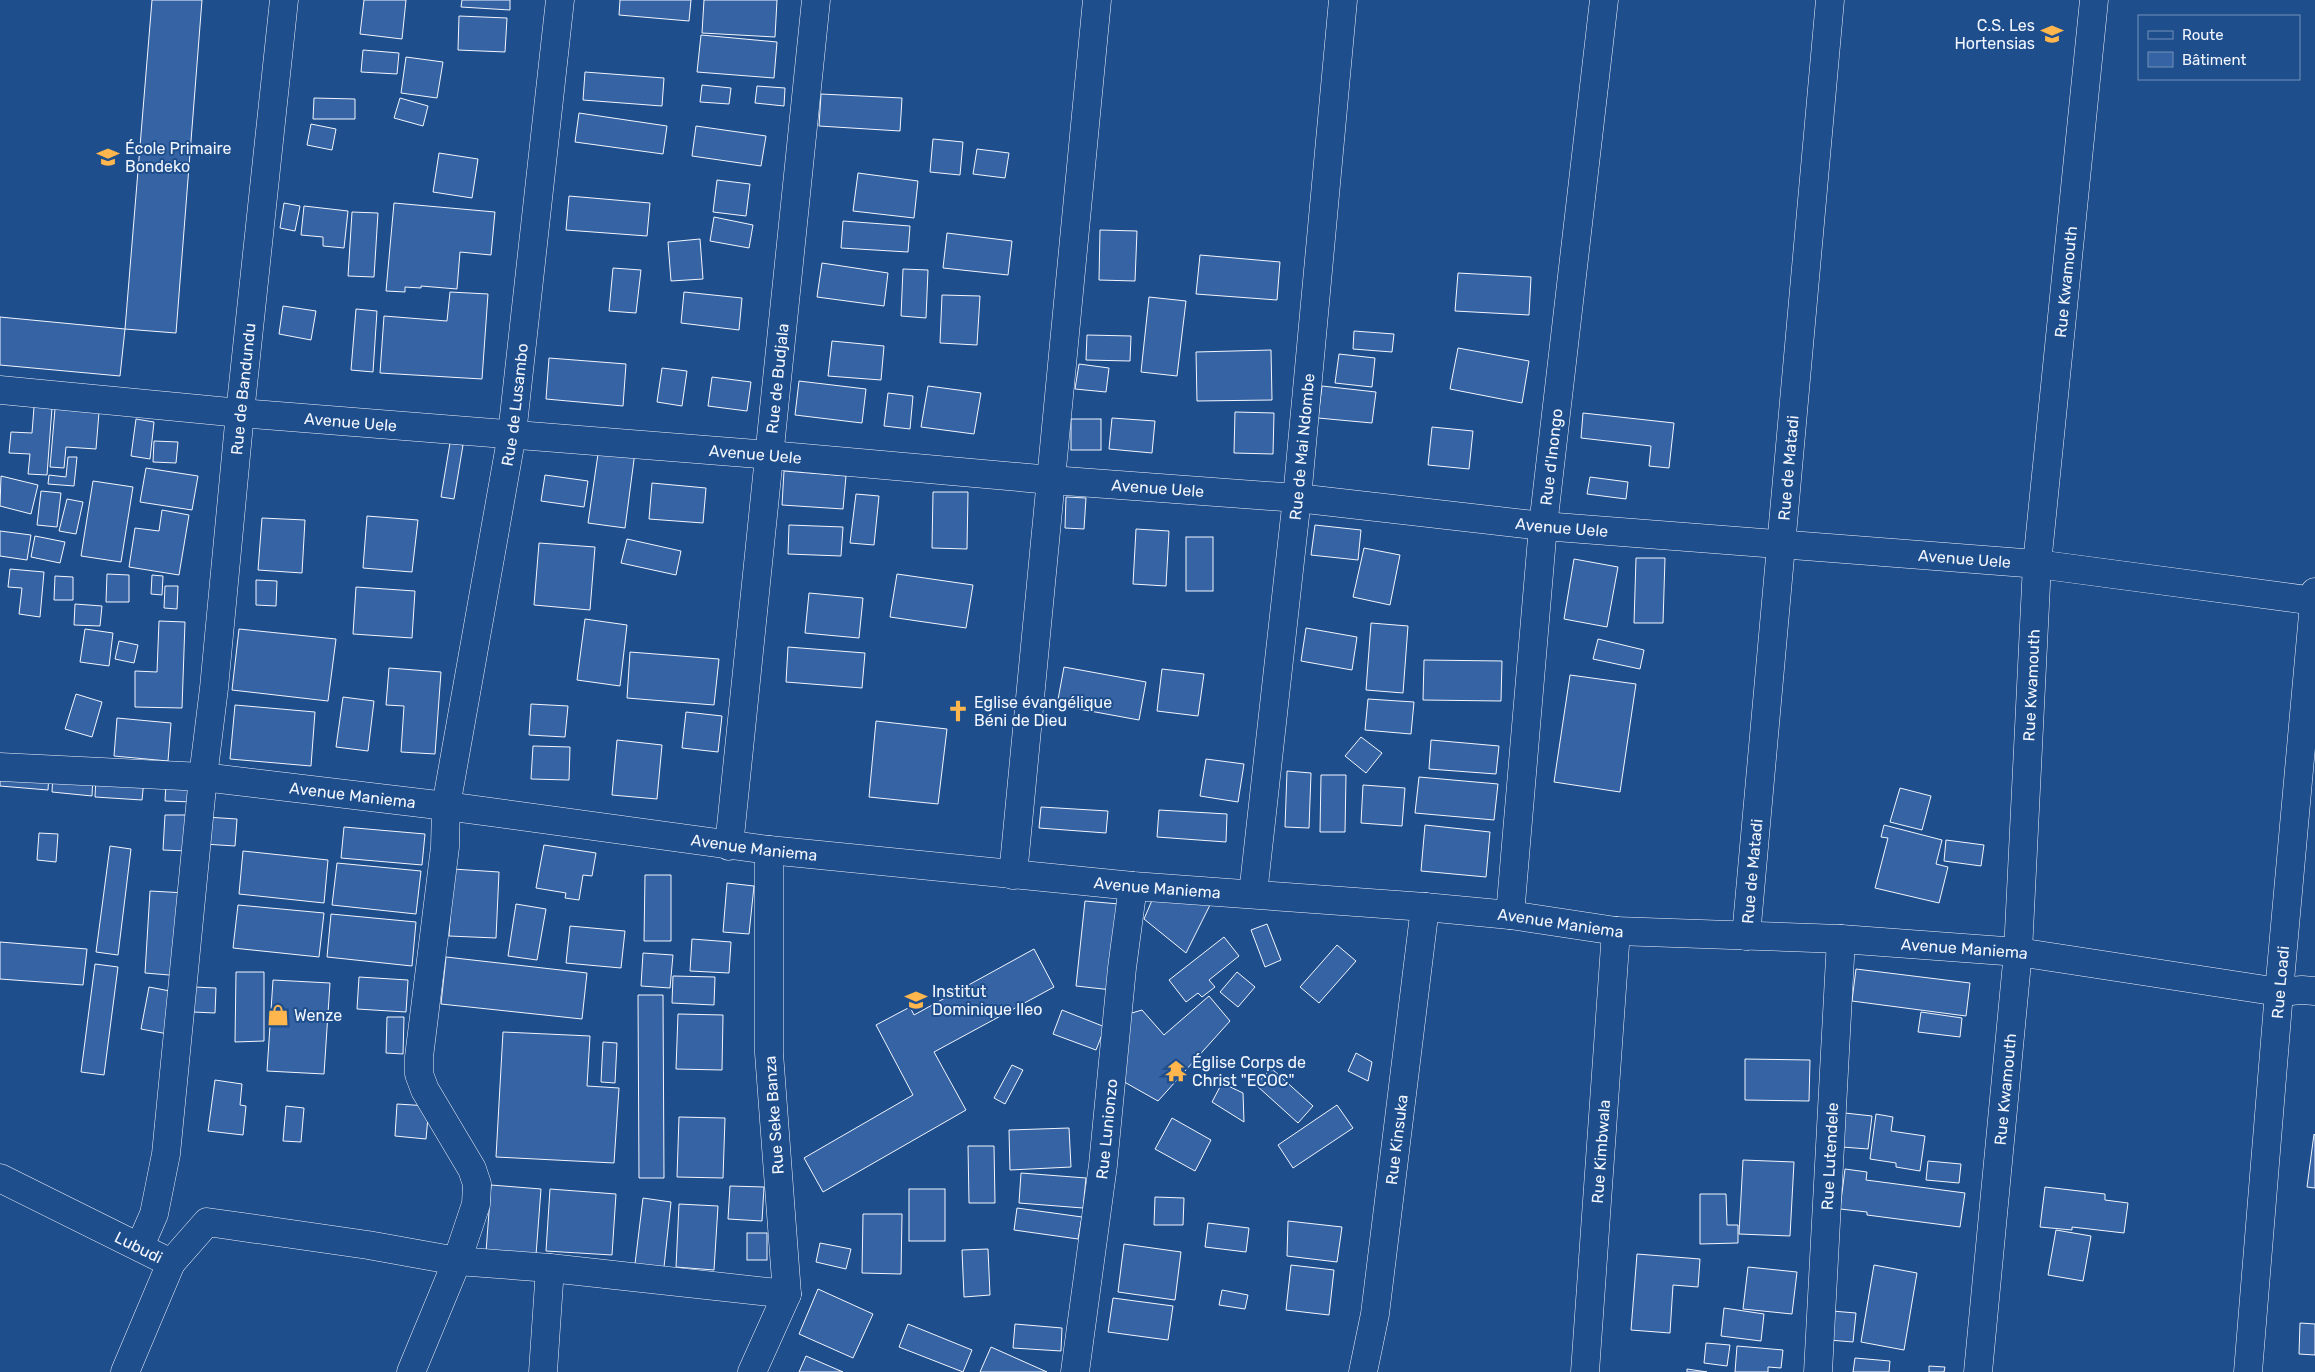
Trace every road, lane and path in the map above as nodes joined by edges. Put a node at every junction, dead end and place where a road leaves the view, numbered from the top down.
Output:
1 (284, 0) edge
2 (560, 0) edge
3 (816, 0) edge
4 (1097, 0) edge
5 (1343, 0) edge
6 (1604, 0) edge
7 (1830, 0) edge
8 (2094, 0) edge
9 (0, 390) edge
10 (240, 413) junction
11 (512, 434) junction
12 (770, 455) junction
13 (1051, 480) junction
14 (1297, 498) junction
15 (1543, 526) junction
16 (1782, 546) junction
17 (2037, 564) junction
18 (2315, 598) edge
19 (0, 767) edge
20 (202, 777) junction
21 (446, 806) junction
22 (729, 846) junction
23 (769, 850) junction
24 (1013, 875) junction
25 (1132, 886) junction
26 (1253, 894) junction
27 (1425, 907) junction
28 (1510, 915) junction
29 (1616, 931) junction
30 (1746, 936) junction
31 (1842, 939) junction
32 (2018, 952) junction
33 (2315, 991) edge
34 (2279, 992) junction
35 (0, 1178) edge
36 (140, 1246) junction
37 (457, 1261) junction
38 (171, 1263) junction
39 (550, 1268) junction
40 (786, 1294) junction
41 (125, 1372) edge
42 (411, 1372) edge
43 (543, 1372) edge
44 (752, 1372) edge
45 (1075, 1372) edge
46 (1363, 1372) edge
47 (1585, 1372) edge
48 (1818, 1372) edge
49 (1978, 1372) edge
50 (2248, 1372) edge

1 - 10 street, Rue de Bandundu
2 - 11 street, Rue de Lusambo
3 - 12 street, Rue de Budjala
4 - 13 street
5 - 14 street, Rue de Mai Ndombe
6 - 15 street, Rue d'Inongo
7 - 16 street, Rue de Matadi
8 - 17 street, Rue Kwamouth
9 - 10 street, Avenue Uele
10 - 11 street, Avenue Uele
10 - 20 street, Rue de Bandundu
11 - 12 street, Avenue Uele
11 - 21 street, Rue de Lusambo
12 - 13 street, Avenue Uele
12 - 22 street, Rue de Budjala
13 - 14 street, Avenue Uele
13 - 24 street
14 - 15 street, Avenue Uele
14 - 26 street, Rue de Mai Ndombe
15 - 16 street, Avenue Uele
15 - 28 street, Rue d'Inongo
16 - 17 street, Avenue Uele
16 - 30 street, Rue de Matadi
17 - 18 street, Avenue Uele
17 - 32 street, Rue Kwamouth
18 - 34 street, Rue Loadi
19 - 20 street, Avenue Maniema
20 - 21 street, Avenue Maniema
20 - 36 street, Rue de Bandundu
21 - 22 street, Avenue Maniema
21 - 37 street, Rue de Lusambo
22 - 23 street, Avenue Maniema
23 - 24 street, Avenue Maniema
23 - 40 street, Rue Seke Banza
24 - 25 street, Avenue Maniema
25 - 26 street, Avenue Maniema
25 - 45 street, Rue Lunionzo
26 - 27 street, Avenue Maniema
27 - 28 street, Avenue Maniema
27 - 46 street, Rue Kinsuka
28 - 29 street, Avenue Maniema
29 - 30 street, Avenue Maniema
29 - 47 street, Rue Kimbwala
30 - 31 street, Avenue Maniema
31 - 32 street, Avenue Maniema
31 - 48 street, Rue Lutendele
32 - 34 street, Avenue Maniema
32 - 49 street, Rue Kwamouth
33 - 34 street, Avenue Maniema
34 - 50 street, Rue Loadi
35 - 36 street, Lubudi
36 - 38 street, Lubudi
37 - 38 street
37 - 39 street
37 - 42 street, Rue de Lusambo
38 - 41 street, Lubudi
39 - 40 street
39 - 43 street
40 - 44 street, Rue Seke Banza

